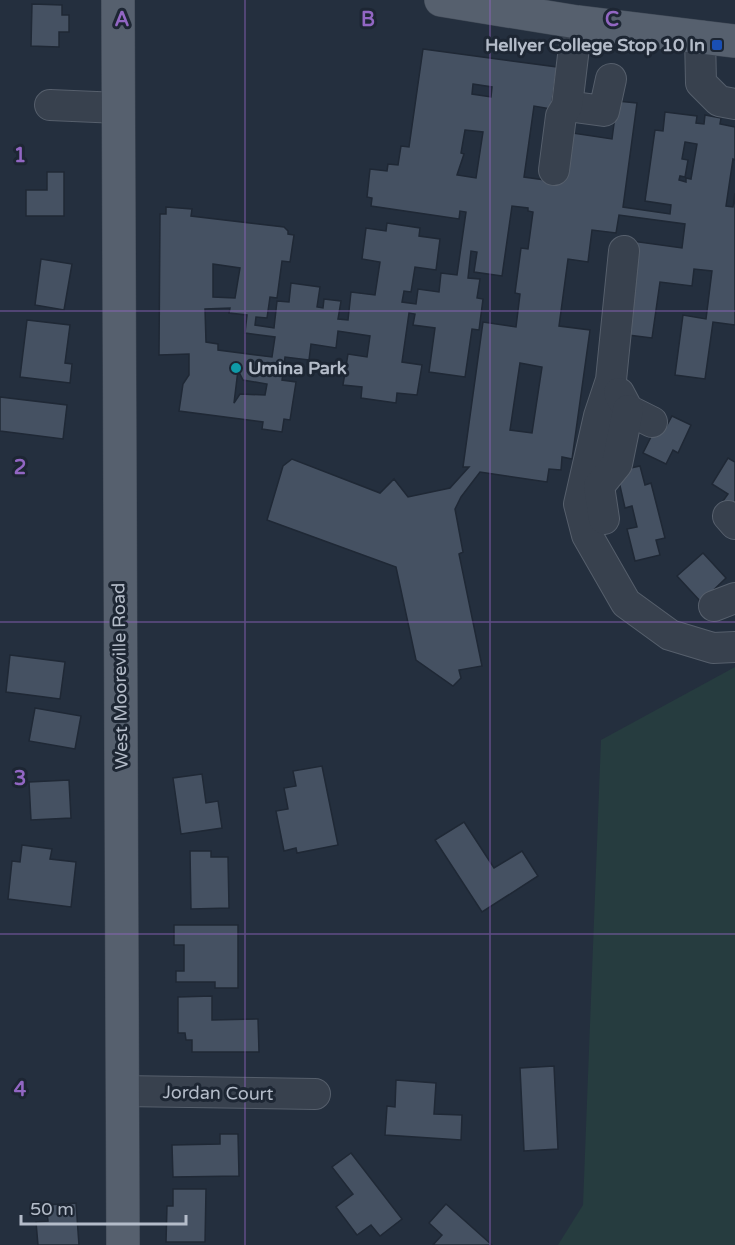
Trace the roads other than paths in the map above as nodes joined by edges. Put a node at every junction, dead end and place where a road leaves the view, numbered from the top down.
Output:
1 (118, 0) edge
2 (441, 0) edge
3 (577, 22) junction
4 (700, 36) junction
5 (735, 41) edge
6 (611, 79) dead end
7 (735, 104) edge
8 (50, 105) dead end
9 (567, 106) junction
10 (119, 108) junction
11 (554, 170) dead end
12 (624, 251) dead end
13 (611, 380) junction
14 (617, 556) dead end
15 (735, 647) edge
16 (122, 1091) junction
17 (315, 1094) dead end
18 (123, 1245) edge

1 - 10 main road, West Mooreville Road
2 - 3 main road
3 - 4 main road
3 - 9 street
4 - 5 main road
4 - 7 street
6 - 9 street
8 - 10 street
9 - 11 street
10 - 16 main road, West Mooreville Road
12 - 13 street
13 - 14 street
13 - 15 street
16 - 17 street, Jordan Court
16 - 18 main road, West Mooreville Road

